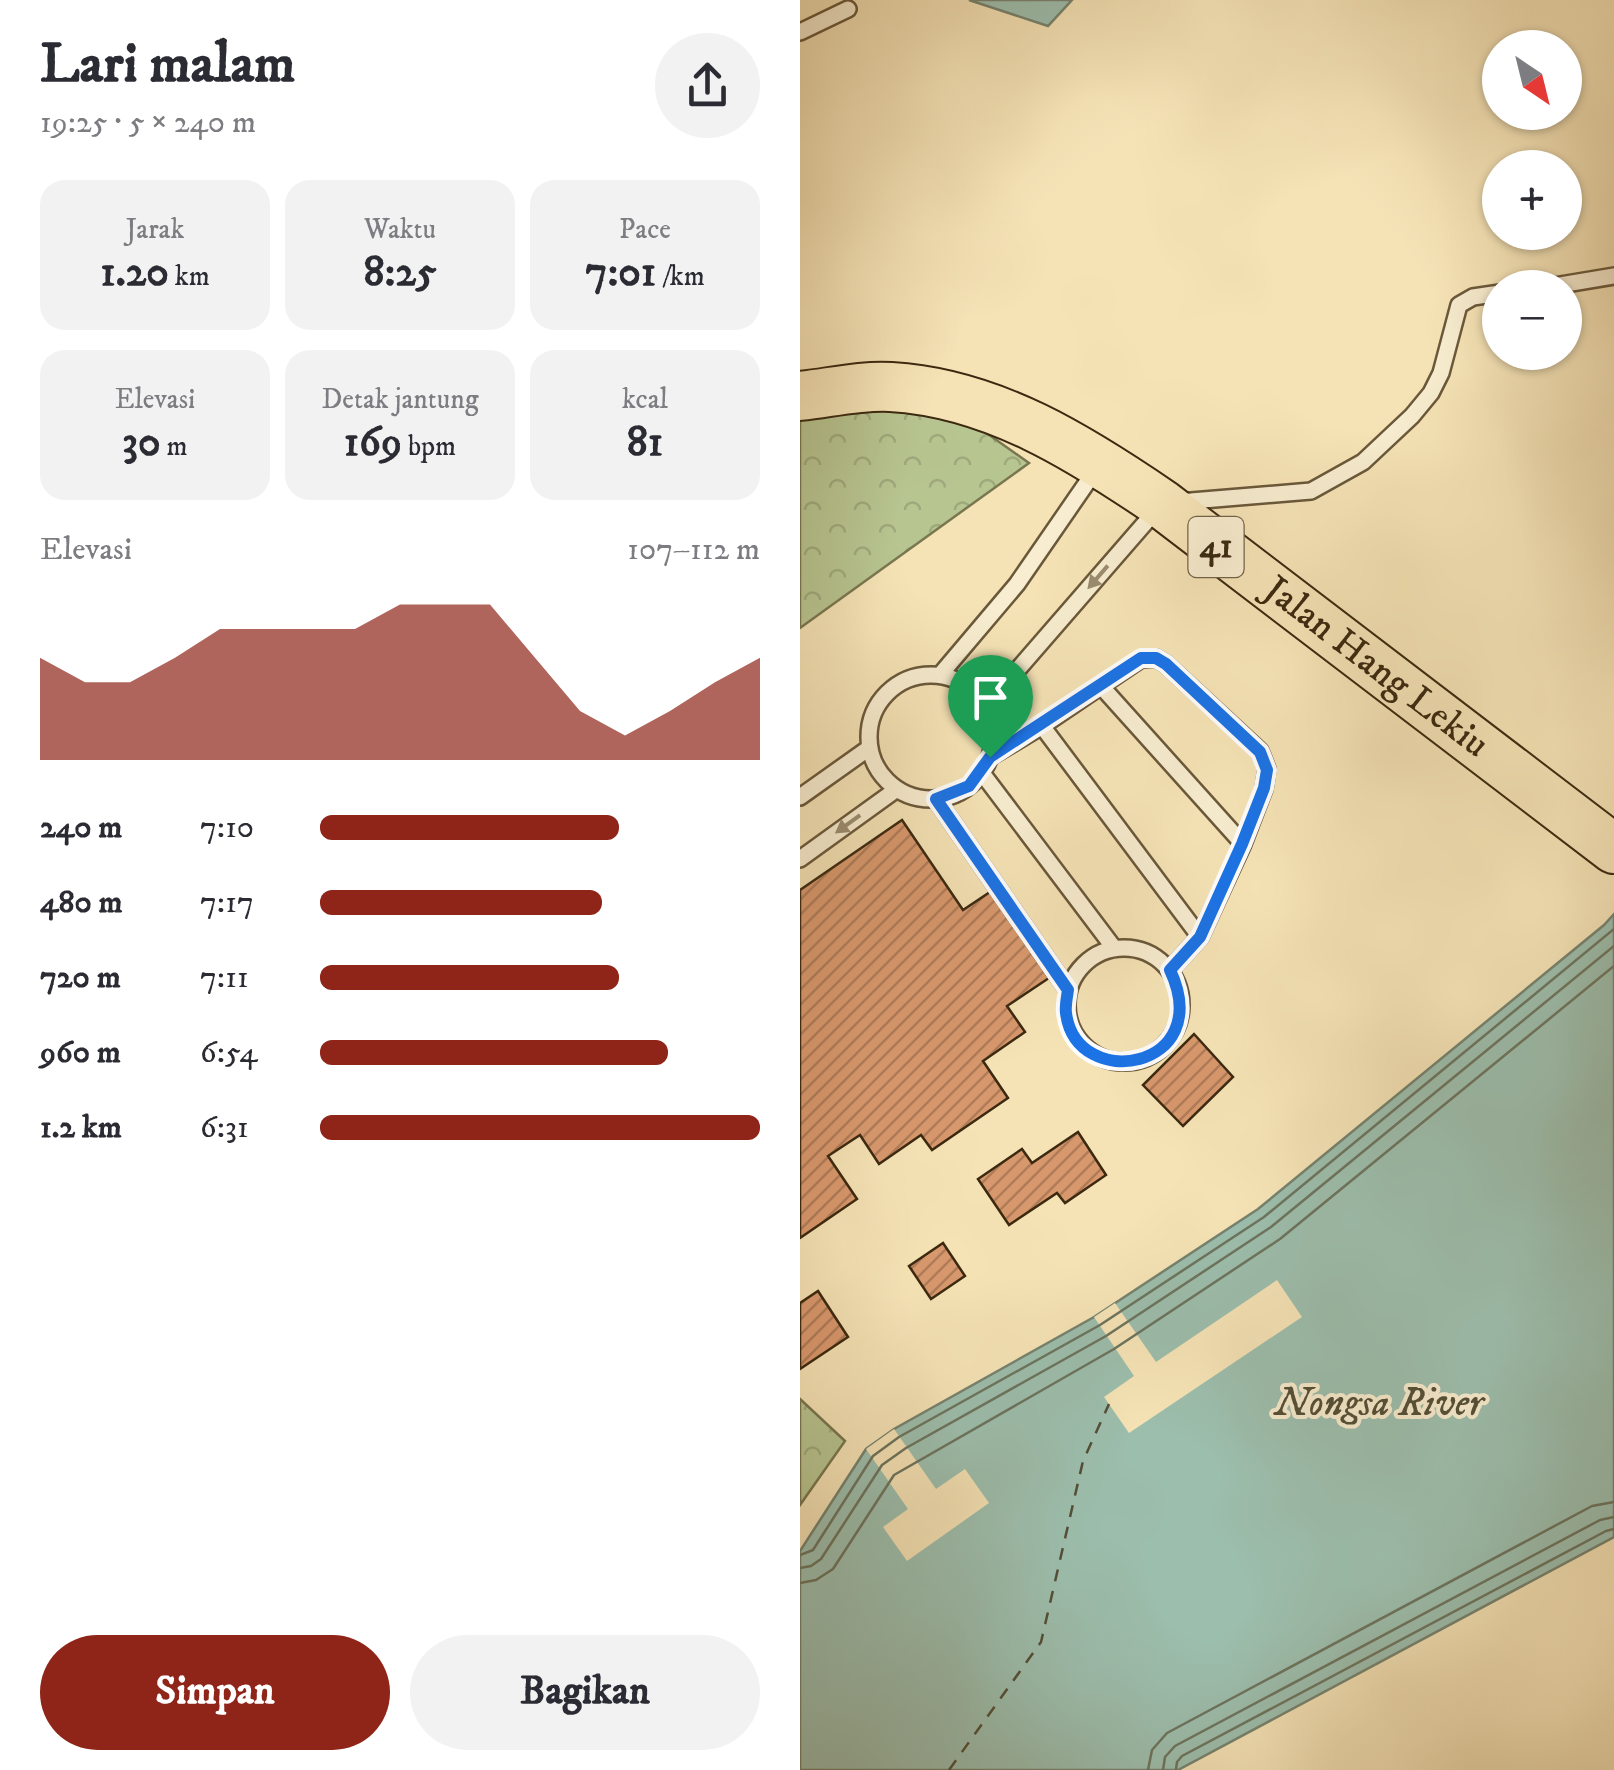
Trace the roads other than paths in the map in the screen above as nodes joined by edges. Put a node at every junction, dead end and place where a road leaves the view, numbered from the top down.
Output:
1 (848, 9) dead end
2 (800, 32) edge
3 (1614, 276) edge
4 (1582, 281) edge
5 (1482, 296) edge
6 (800, 396) edge
7 (1101, 462) junction
8 (1162, 504) junction
9 (940, 675) junction
10 (1102, 686) junction
11 (986, 706) junction
12 (1042, 726) junction
13 (869, 748) junction
14 (990, 757) junction
15 (982, 773) junction
16 (897, 789) junction
17 (800, 797) edge
18 (936, 799) junction
19 (1599, 837) edge
20 (1242, 844) junction
21 (800, 859) edge
22 (1200, 937) junction
23 (1114, 948) junction
24 (1170, 970) junction
25 (1068, 990) junction

1 - 2 lane
3 - 4 lane
5 - 8 lane
6 - 7 highway, Jalan Hang Lekiu / 41
7 - 8 highway, Jalan Hang Lekiu / 41
7 - 9 lane
8 -> 11 lane
8 - 19 highway, Jalan Hang Lekiu / 41
9 - 11 lane
9 - 13 lane
10 - 12 lane
10 - 20 lane
10 - 20 lane
11 - 14 lane
12 - 14 lane
12 - 22 lane
13 - 16 lane
13 - 17 lane
14 - 15 lane
15 - 18 lane
15 - 23 lane
16 - 18 lane
16 -> 21 lane
18 - 25 lane
20 - 22 lane
22 - 24 lane
23 - 24 lane
23 - 25 lane
24 - 25 lane

